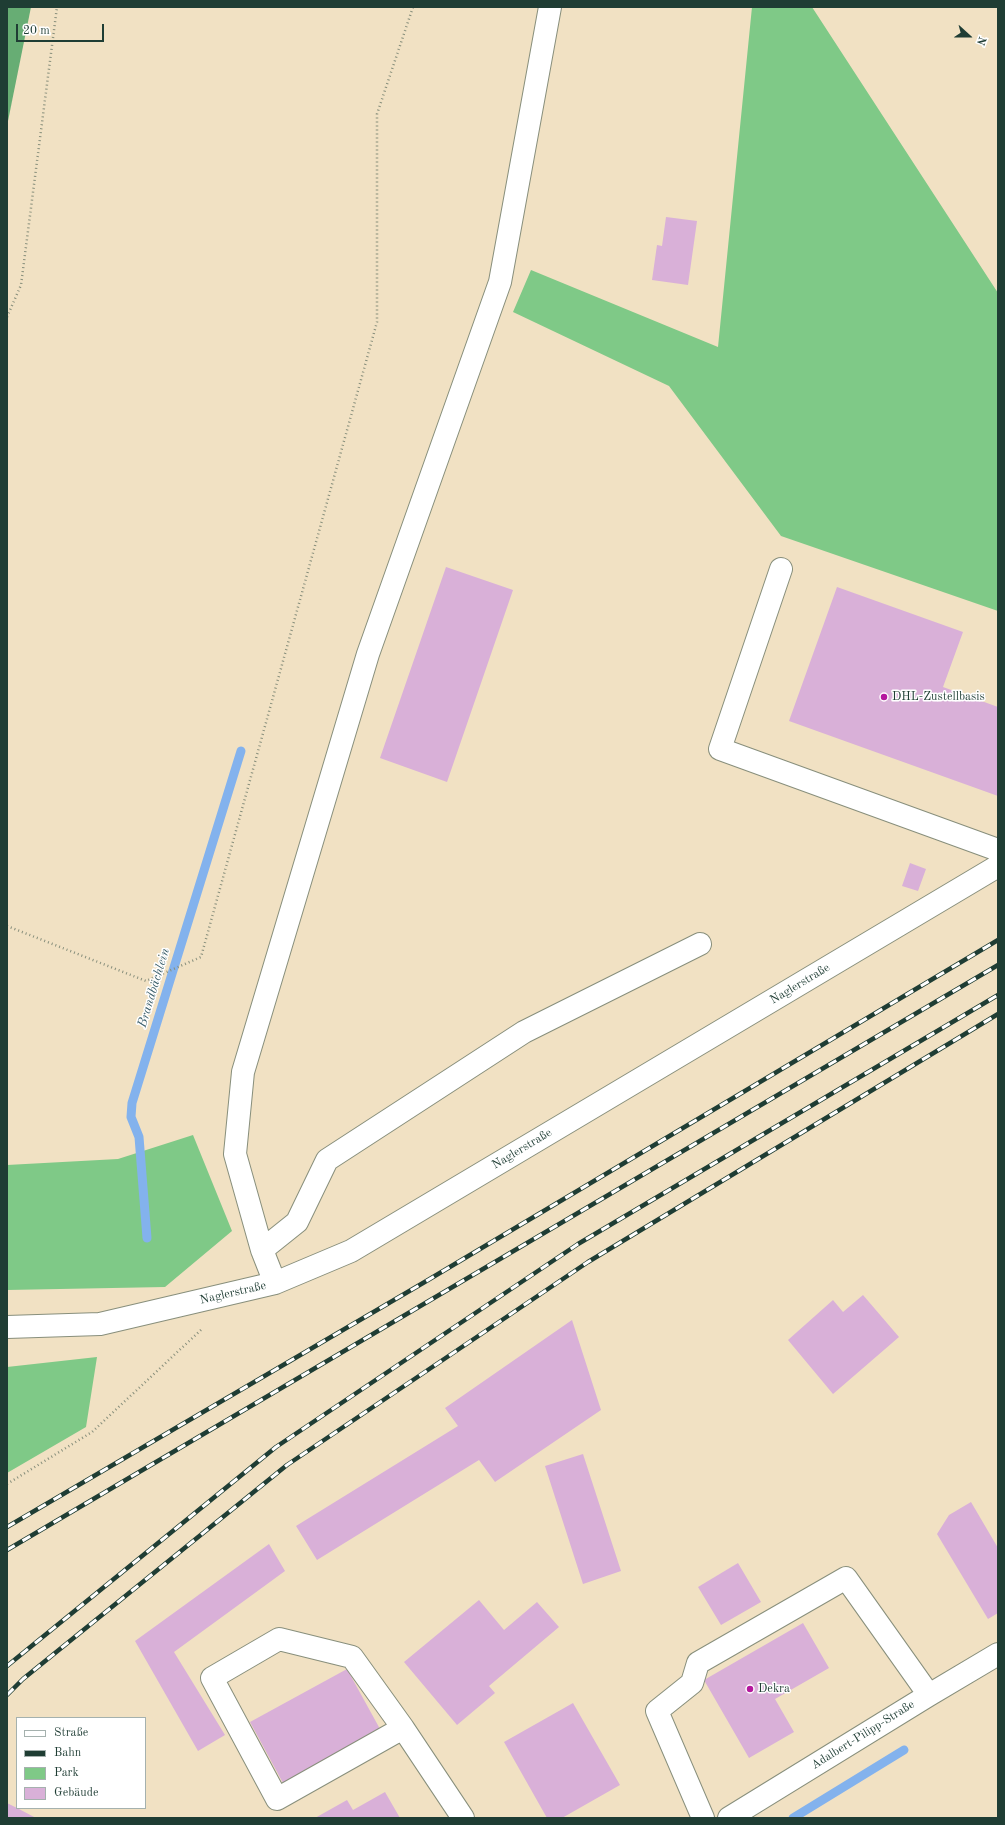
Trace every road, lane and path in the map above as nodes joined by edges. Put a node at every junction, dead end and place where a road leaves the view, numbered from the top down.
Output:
1 (57, 7) edge
2 (413, 7) edge
3 (550, 7) edge
4 (7, 317) edge
5 (781, 569) dead end
6 (998, 850) edge
7 (998, 866) edge
8 (7, 926) edge
9 (700, 944) dead end
10 (262, 1250) junction
11 (275, 1283) junction
12 (208, 1323) dead end
13 (7, 1327) edge
14 (7, 1484) edge
15 (998, 1654) edge
16 (929, 1695) junction
17 (403, 1728) junction
18 (463, 1818) edge
19 (703, 1818) edge
20 (729, 1818) edge

1 - 4 path
2 - 8 path
3 - 10 street
5 - 6 street
7 - 11 street, Naglerstraße
9 - 10 street
10 - 11 street
11 - 13 street, Naglerstraße
12 - 14 path
15 - 16 street, Adalbert-Pilipp-Straße
16 - 19 street
16 - 20 street, Adalbert-Pilipp-Straße
17 - 17 street
17 - 18 street

